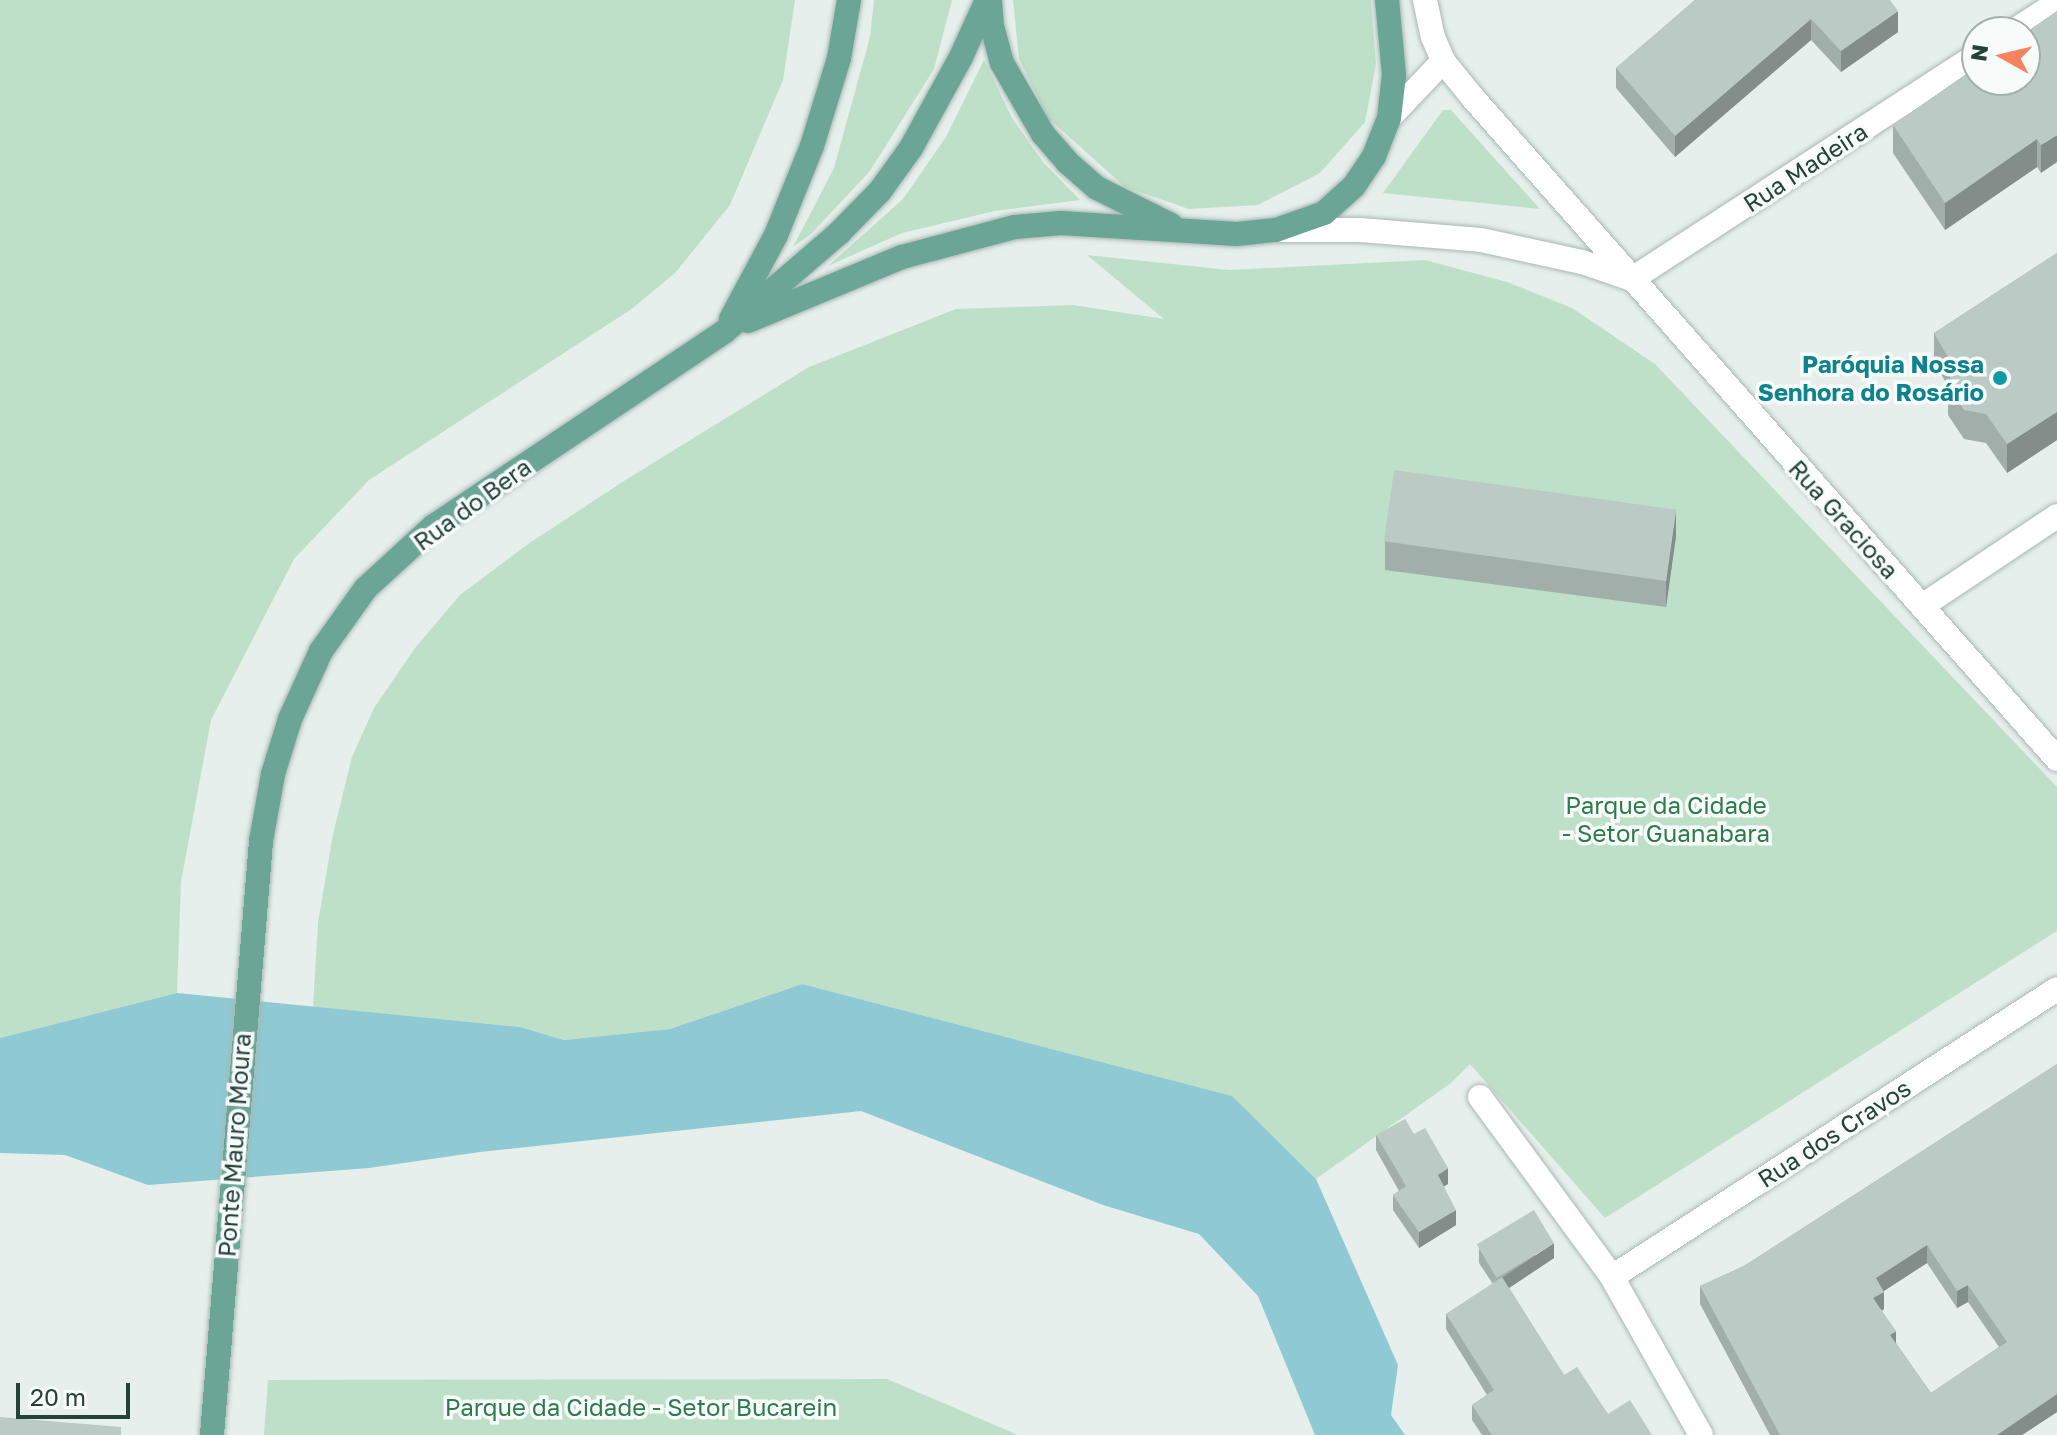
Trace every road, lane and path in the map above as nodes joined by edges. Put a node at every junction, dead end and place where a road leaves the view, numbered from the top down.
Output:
1 (849, 0) edge
2 (988, 0) edge
3 (1387, 0) edge
4 (2057, 3) edge
5 (1425, 5) edge
6 (2037, 16) edge
7 (1443, 61) junction
8 (1961, 65) edge
9 (1389, 118) junction
10 (1276, 230) junction
11 (1185, 232) junction
12 (1632, 279) junction
13 (724, 332) junction
14 (2057, 516) edge
15 (1922, 606) junction
16 (2057, 759) edge
17 (248, 971) joint
18 (2057, 989) edge
19 (1480, 1097) dead end
20 (1612, 1277) junction
21 (212, 1435) edge
22 (1701, 1435) edge

1 - 13 main road
2 - 11 main road
2 - 13 main road, Rua do Bera
3 - 9 main road, Rua do Bera
4 - 6 street
5 - 7 street, Rua Graciosa
7 - 9 street
7 - 12 street, Rua Graciosa
8 - 12 street, Rua Madeira
9 - 10 main road, Rua do Bera
10 - 11 main road, Rua do Bera
10 - 12 street, Rua Graciosa
11 - 13 main road, Rua do Bera
12 - 15 street, Rua Graciosa
13 - 17 main road, Rua do Bera
14 - 15 street
15 - 16 street, Rua Graciosa
17 - 21 main road, Ponte Mauro Moura
18 - 20 street, Rua dos Cravos
19 - 20 street
20 - 22 street

